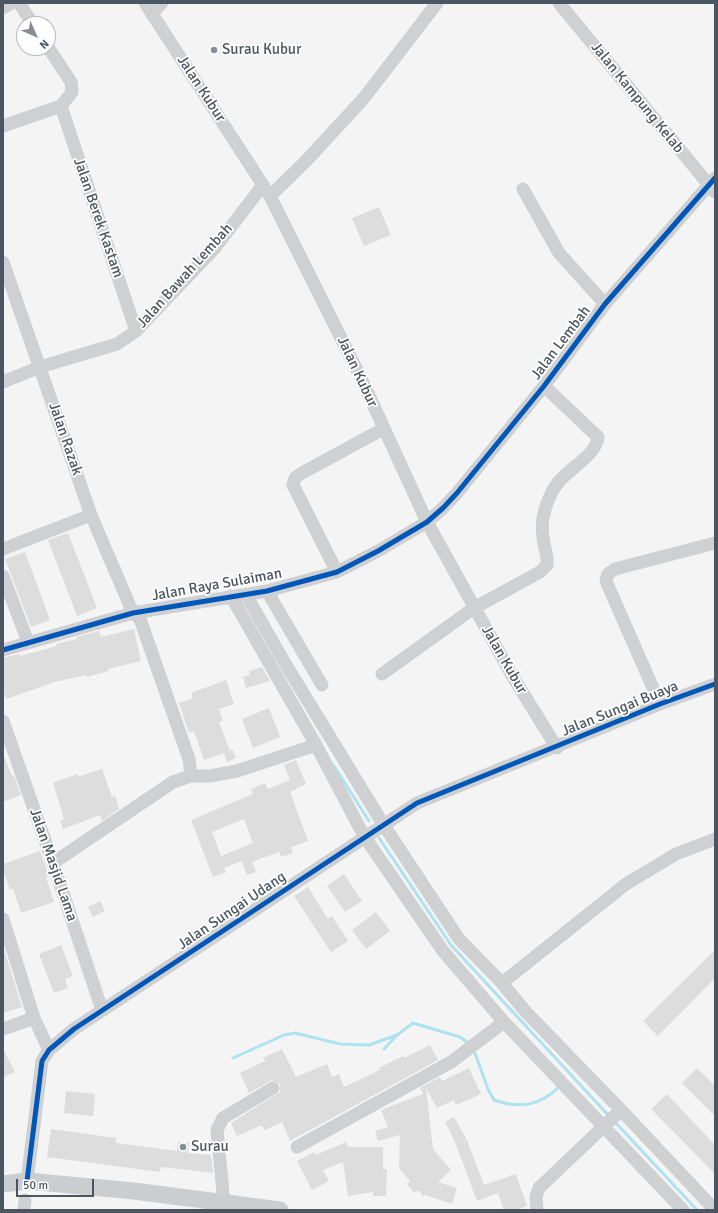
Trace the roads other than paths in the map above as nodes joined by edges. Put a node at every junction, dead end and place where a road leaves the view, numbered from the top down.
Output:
1 (11, 3) edge
2 (19, 3) edge
3 (162, 3) edge
4 (437, 3) edge
5 (559, 3) edge
6 (3, 8) edge
7 (148, 8) edge
8 (28, 16) edge
9 (54, 56) edge
10 (60, 106) junction
11 (3, 126) edge
12 (263, 185) junction
13 (713, 185) edge
14 (523, 189) dead end
15 (270, 196) junction
16 (3, 262) edge
17 (605, 304) junction
18 (136, 331) junction
19 (40, 367) junction
20 (3, 382) edge
21 (544, 386) junction
22 (383, 429) junction
23 (91, 515) junction
24 (427, 522) junction
25 (715, 543) edge
26 (3, 549) edge
27 (337, 572) junction
28 (3, 576) edge
29 (267, 591) junction
30 (246, 595) junction
31 (231, 596) junction
32 (474, 608) junction
33 (133, 612) junction
34 (28, 642) junction
35 (3, 650) edge
36 (304, 654) junction
37 (286, 665) junction
38 (382, 674) dead end
39 (715, 684) edge
40 (322, 685) dead end
41 (660, 704) junction
42 (3, 721) edge
43 (316, 745) junction
44 (556, 748) junction
45 (191, 776) junction
46 (383, 824) junction
47 (364, 836) junction
48 (715, 839) edge
49 (53, 863) junction
50 (3, 919) edge
51 (502, 983) junction
52 (102, 1010) junction
53 (34, 1018) junction
54 (504, 1022) junction
55 (3, 1029) edge
56 (49, 1050) junction
57 (273, 1088) dead end
58 (620, 1111) junction
59 (606, 1125) junction
60 (298, 1147) dead end
61 (28, 1181) junction
62 (3, 1184) edge
63 (224, 1203) junction
64 (280, 1210) edge
65 (537, 1210) edge
66 (683, 1210) edge
67 (715, 1210) edge

1 - 6 street
2 - 8 street
3 - 7 street
4 - 15 street
5 - 13 street, Jalan Kampung Kelab
7 - 12 street, Jalan Kubur
9 - 10 street
10 - 11 street
10 - 18 street, Jalan Berek Kastam
12 - 15 street, Jalan Kubur
12 - 18 street, Jalan Bawah Lembah
13 - 17 street, Jalan Lembah
14 - 17 street
15 - 22 street, Jalan Kubur
16 - 19 street, Jalan Razak
17 - 21 street, Jalan Lembah
18 - 19 street, Jalan Bawah Lembah
19 - 20 street, Jalan Bawah Lembah
19 - 23 street, Jalan Razak
21 - 24 street, Jalan Lembah
21 - 32 street
22 - 24 street, Jalan Kubur
22 - 27 street
23 - 26 street
23 - 33 street, Jalan Razak
24 - 27 street, Jalan Raya Sulaiman
24 - 32 street, Jalan Kubur
25 - 41 street
27 - 29 street, Jalan Raya Sulaiman
28 - 34 street
29 - 30 street, Jalan Raya Sulaiman
29 - 36 street
30 - 31 street, Jalan Raya Sulaiman
30 - 37 street
31 - 33 street, Jalan Raya Sulaiman
31 - 43 street
32 - 38 street
32 - 44 street, Jalan Kubur
33 - 34 street, Jalan Raya Sulaiman
33 - 45 street, Jalan Razak
34 - 35 street, Jalan Raya Sulaiman
36 - 37 street
36 - 40 street
37 - 46 street
39 - 41 street, Jalan Sungai Buaya
41 - 44 street, Jalan Sungai Buaya
42 - 49 street, Jalan Masjid Lama
43 - 45 street
43 - 47 street
44 - 46 street, Jalan Sungai Udang
45 - 49 street
46 - 47 street, Jalan Sungai Udang
46 - 51 street
47 - 52 street, Jalan Sungai Udang
47 - 54 street
48 - 51 street
49 - 52 street, Jalan Masjid Lama
50 - 53 street
51 - 58 street
52 - 56 street, Jalan Sungai Udang
53 - 55 street
53 - 56 street
54 - 59 street
54 - 60 street
56 - 61 street, Jalan Sungai Udang
57 - 63 street
58 - 59 street
58 - 67 street
59 - 65 street
59 - 66 street
61 - 62 main road
61 - 63 main road
63 - 64 main road

